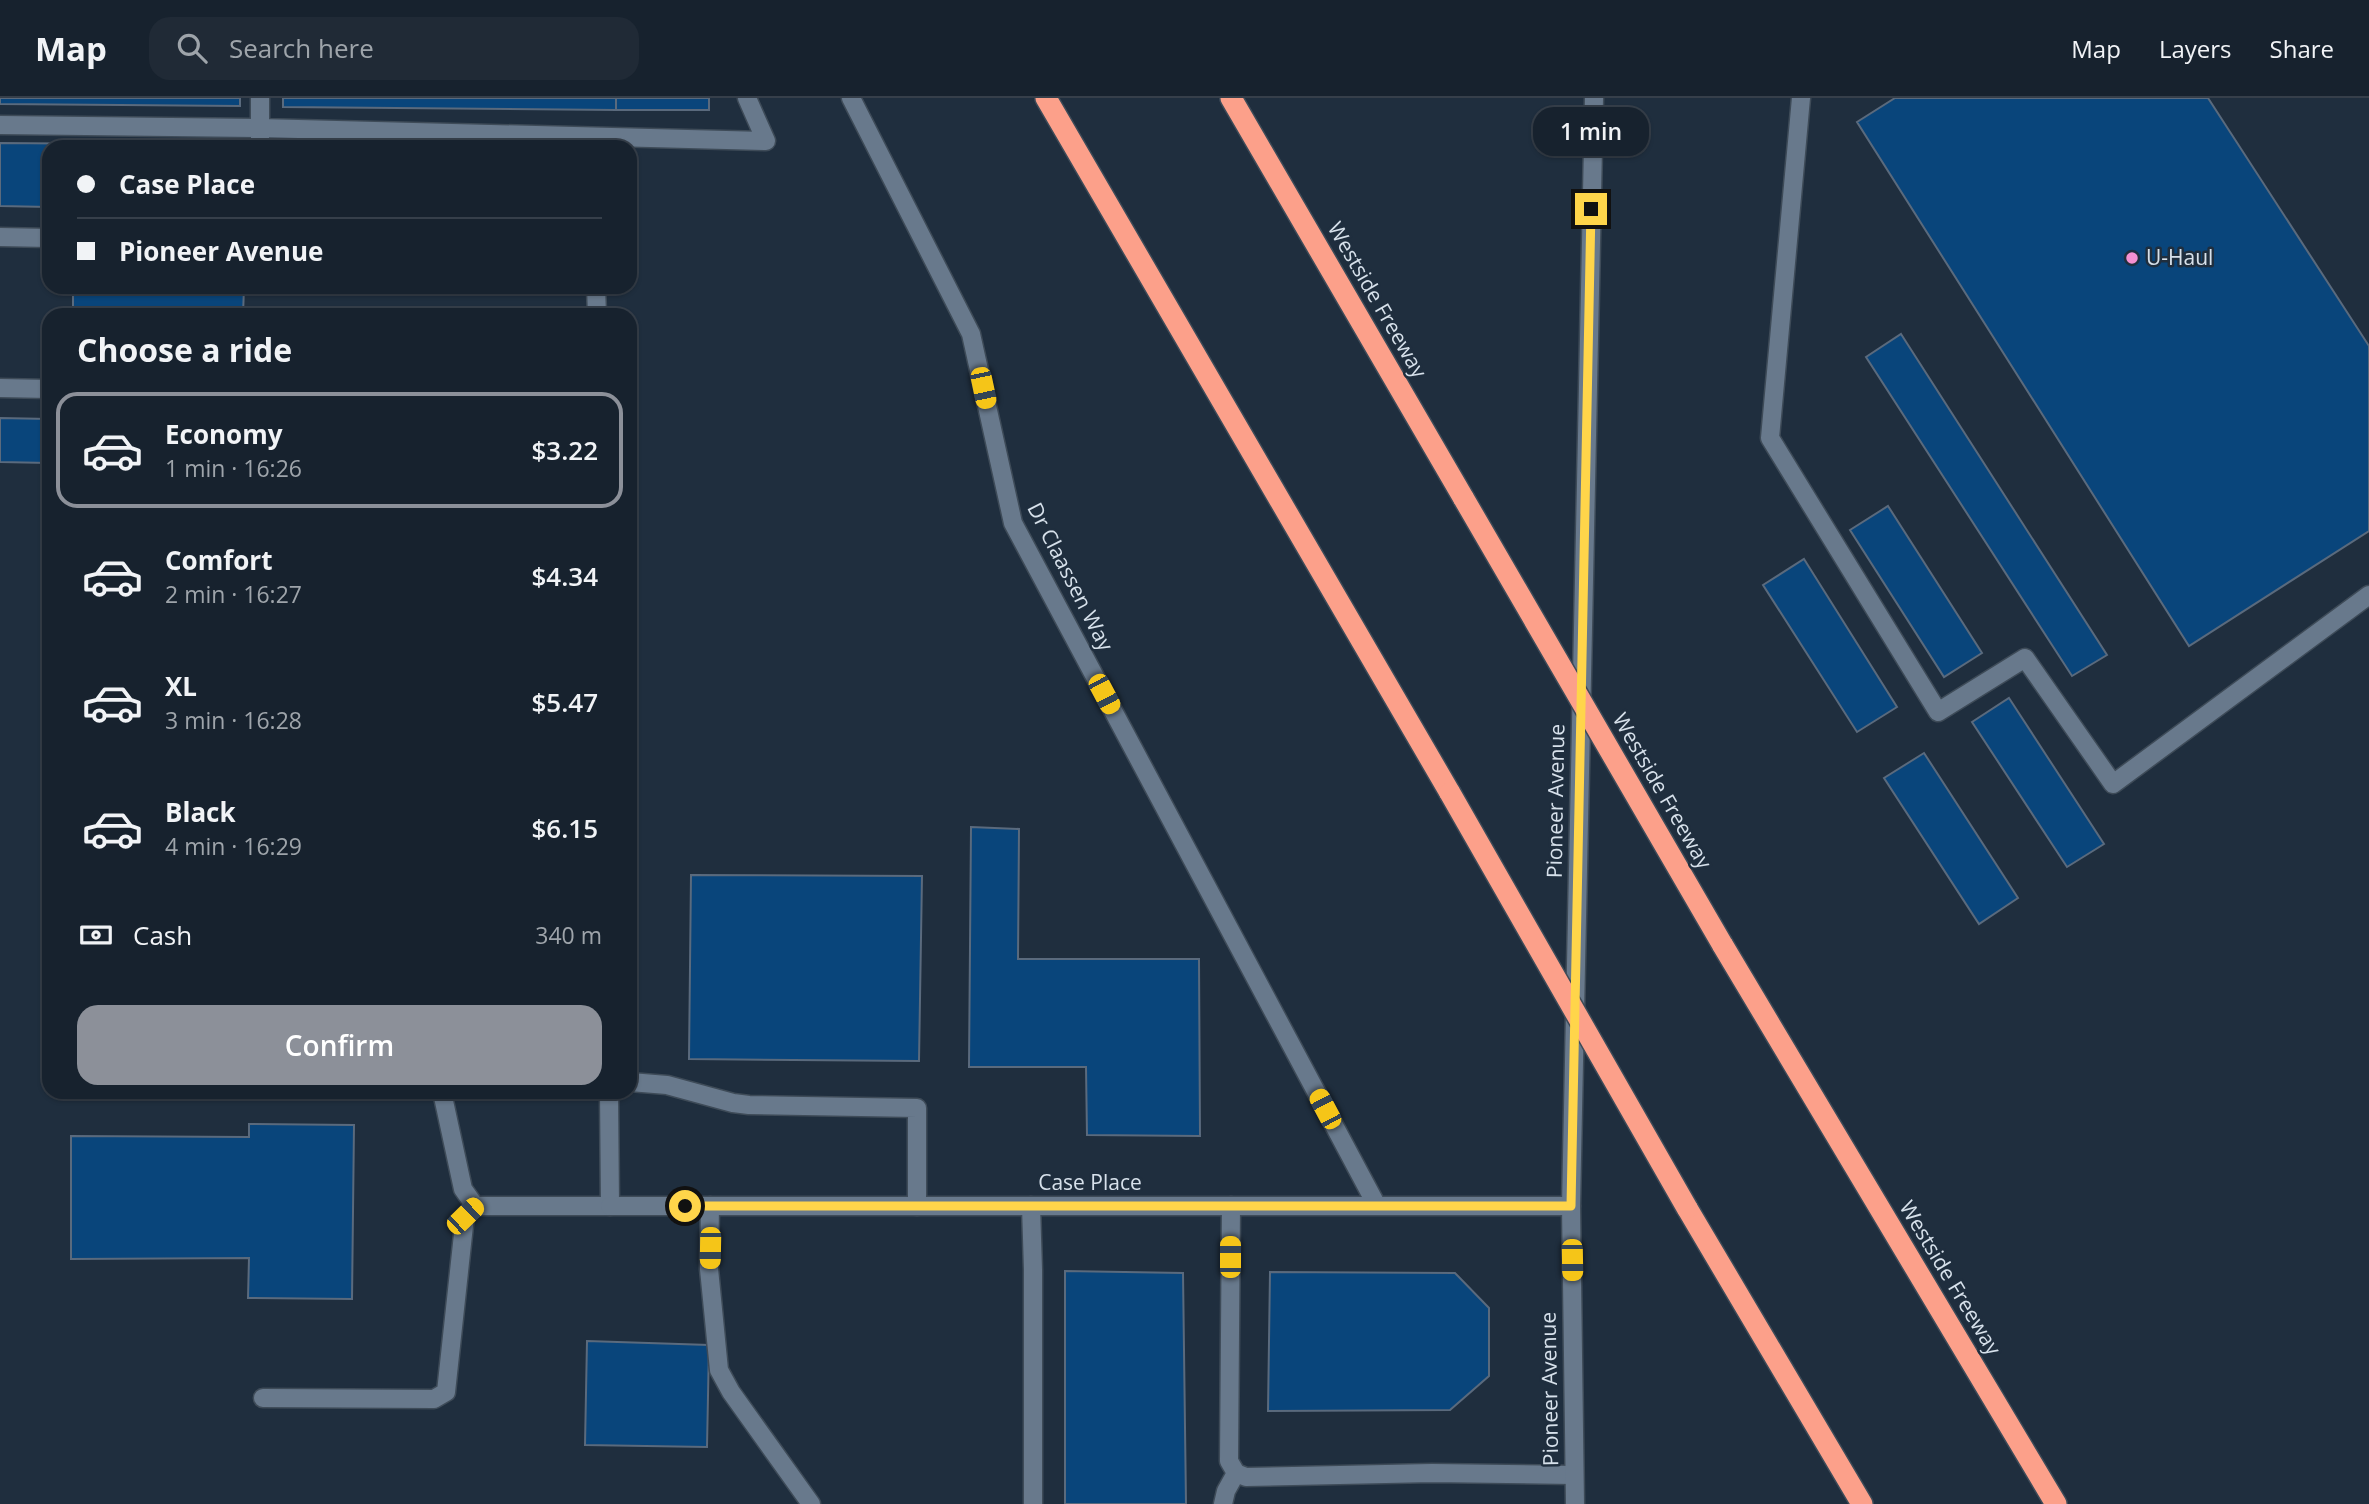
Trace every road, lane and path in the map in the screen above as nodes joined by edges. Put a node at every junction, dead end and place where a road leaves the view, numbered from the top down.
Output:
1 (260, 98) edge
2 (747, 98) edge
3 (851, 98) edge
4 (1046, 98) edge
5 (1231, 98) edge
6 (1594, 98) edge
7 (1801, 98) edge
8 (0, 125) edge
9 (260, 128) junction
10 (260, 140) edge
11 (0, 237) edge
12 (42, 238) edge
13 (0, 388) edge
14 (42, 389) edge
15 (2369, 595) edge
16 (637, 1083) edge
17 (444, 1099) edge
18 (609, 1099) edge
19 (475, 1206) junction
20 (610, 1206) junction
21 (710, 1206) junction
22 (917, 1206) junction
23 (1031, 1206) junction
24 (1231, 1206) junction
25 (1377, 1206) junction
26 (1571, 1206) junction
27 (263, 1398) dead end
28 (1236, 1474) junction
29 (1574, 1475) junction
30 (811, 1504) edge
31 (1033, 1504) edge
32 (1223, 1504) edge
33 (1574, 1504) edge
34 (1862, 1504) edge
35 (2056, 1504) edge

1 - 9 street
2 - 9 street
3 - 25 street, Dr Claassen Way
4 - 34 highway, bridge
5 - 35 highway, Westside Freeway, bridge
6 - 26 street, Pioneer Avenue
7 - 15 street
8 - 9 street
9 - 10 street
11 - 12 street
13 - 14 street
16 - 22 street
17 - 19 street
18 - 20 street
19 - 20 street, Case Place
19 - 27 street
20 - 21 street, Case Place
21 - 22 street, Case Place
21 - 30 street
22 - 23 street, Case Place
23 - 24 street, Case Place
23 - 31 street
24 - 25 street, Case Place
24 - 28 street
25 - 26 street, Case Place
26 - 29 street, Pioneer Avenue
28 - 29 street
28 - 32 street
29 - 33 street, Pioneer Avenue

